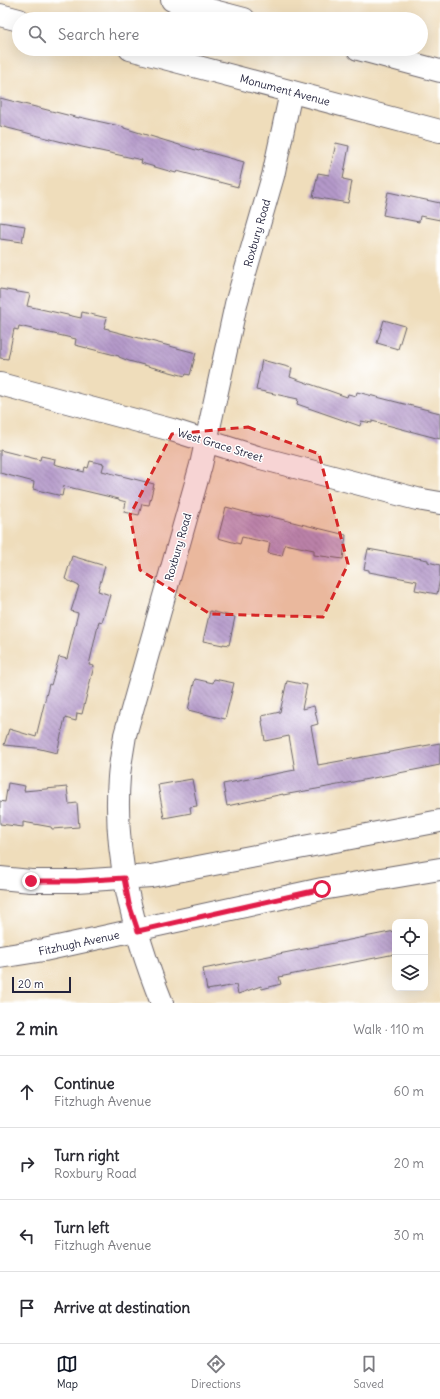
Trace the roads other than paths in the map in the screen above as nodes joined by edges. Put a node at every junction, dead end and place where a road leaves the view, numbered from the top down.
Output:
1 (172, 0) edge
2 (217, 12) edge
3 (0, 14) edge
4 (12, 18) edge
5 (156, 56) edge
6 (384, 56) edge
7 (440, 71) edge
8 (291, 92) junction
9 (440, 131) edge
10 (0, 384) edge
11 (207, 441) junction
12 (440, 503) edge
13 (440, 821) edge
14 (440, 869) edge
15 (0, 878) edge
16 (124, 878) junction
17 (138, 931) junction
18 (0, 957) edge
19 (162, 1003) edge

1 - 2 street
3 - 4 street
5 - 8 street, Monument Avenue
6 - 7 street
8 - 9 street, Monument Avenue
8 - 11 street, Roxbury Road
10 - 11 street, West Grace Street
11 - 12 street, West Grace Street
11 - 16 street, Roxbury Road
13 - 16 street
14 - 17 street, Fitzhugh Avenue
15 - 16 street
16 - 17 street, Roxbury Road
17 - 18 street, Fitzhugh Avenue
17 - 19 street, Roxbury Road

